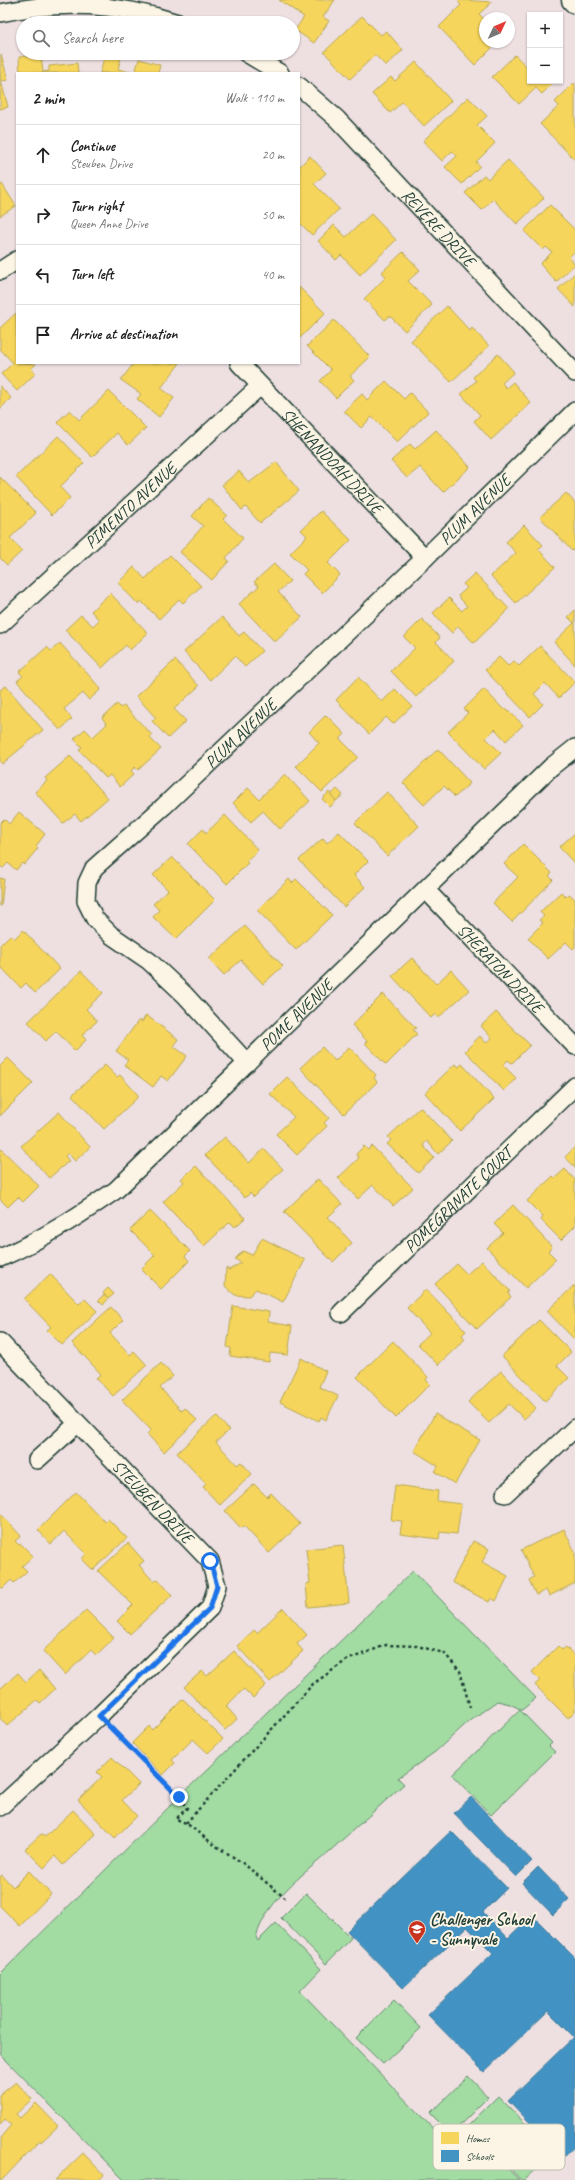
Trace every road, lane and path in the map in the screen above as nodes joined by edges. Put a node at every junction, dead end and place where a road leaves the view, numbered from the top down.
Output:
1 (76, 2) edge
2 (0, 13) edge
3 (150, 16) edge
4 (258, 60) edge
5 (278, 72) edge
6 (300, 87) edge
7 (16, 261) edge
8 (0, 271) edge
9 (240, 364) edge
10 (575, 373) edge
11 (260, 386) junction
12 (575, 411) edge
13 (424, 558) junction
14 (0, 626) edge
15 (575, 748) edge
16 (426, 890) junction
17 (575, 1046) edge
18 (247, 1063) junction
19 (575, 1086) edge
20 (0, 1258) edge
21 (341, 1313) dead end
22 (0, 1342) edge
23 (77, 1424) junction
24 (575, 1428) edge
25 (37, 1460) dead end
26 (505, 1494) dead end
27 (470, 1708) dead end
28 (99, 1716) junction
29 (0, 1807) edge
30 (186, 1823) junction
31 (285, 1898) dead end

1 - 2 street
1 - 3 street
4 - 5 street
6 - 10 street, REVERE DRIVE
7 - 8 street
9 - 11 street, SHENANDOAH DRIVE
11 - 13 street, SHENANDOAH DRIVE
11 - 14 street, PIMENTO AVENUE
12 - 13 street, PLUM AVENUE
13 - 18 street, PLUM AVENUE
15 - 16 street, POME AVENUE
16 - 17 street, SHERATON DRIVE
16 - 18 street, POME AVENUE
18 - 20 street, POME AVENUE
19 - 21 street, POMEGRANATE COURT
22 - 23 street, STEUBEN DRIVE
23 - 25 street
23 - 28 street, STEUBEN DRIVE
24 - 26 street
27 - 30 path
28 - 29 street
28 - 30 path
30 - 31 path

